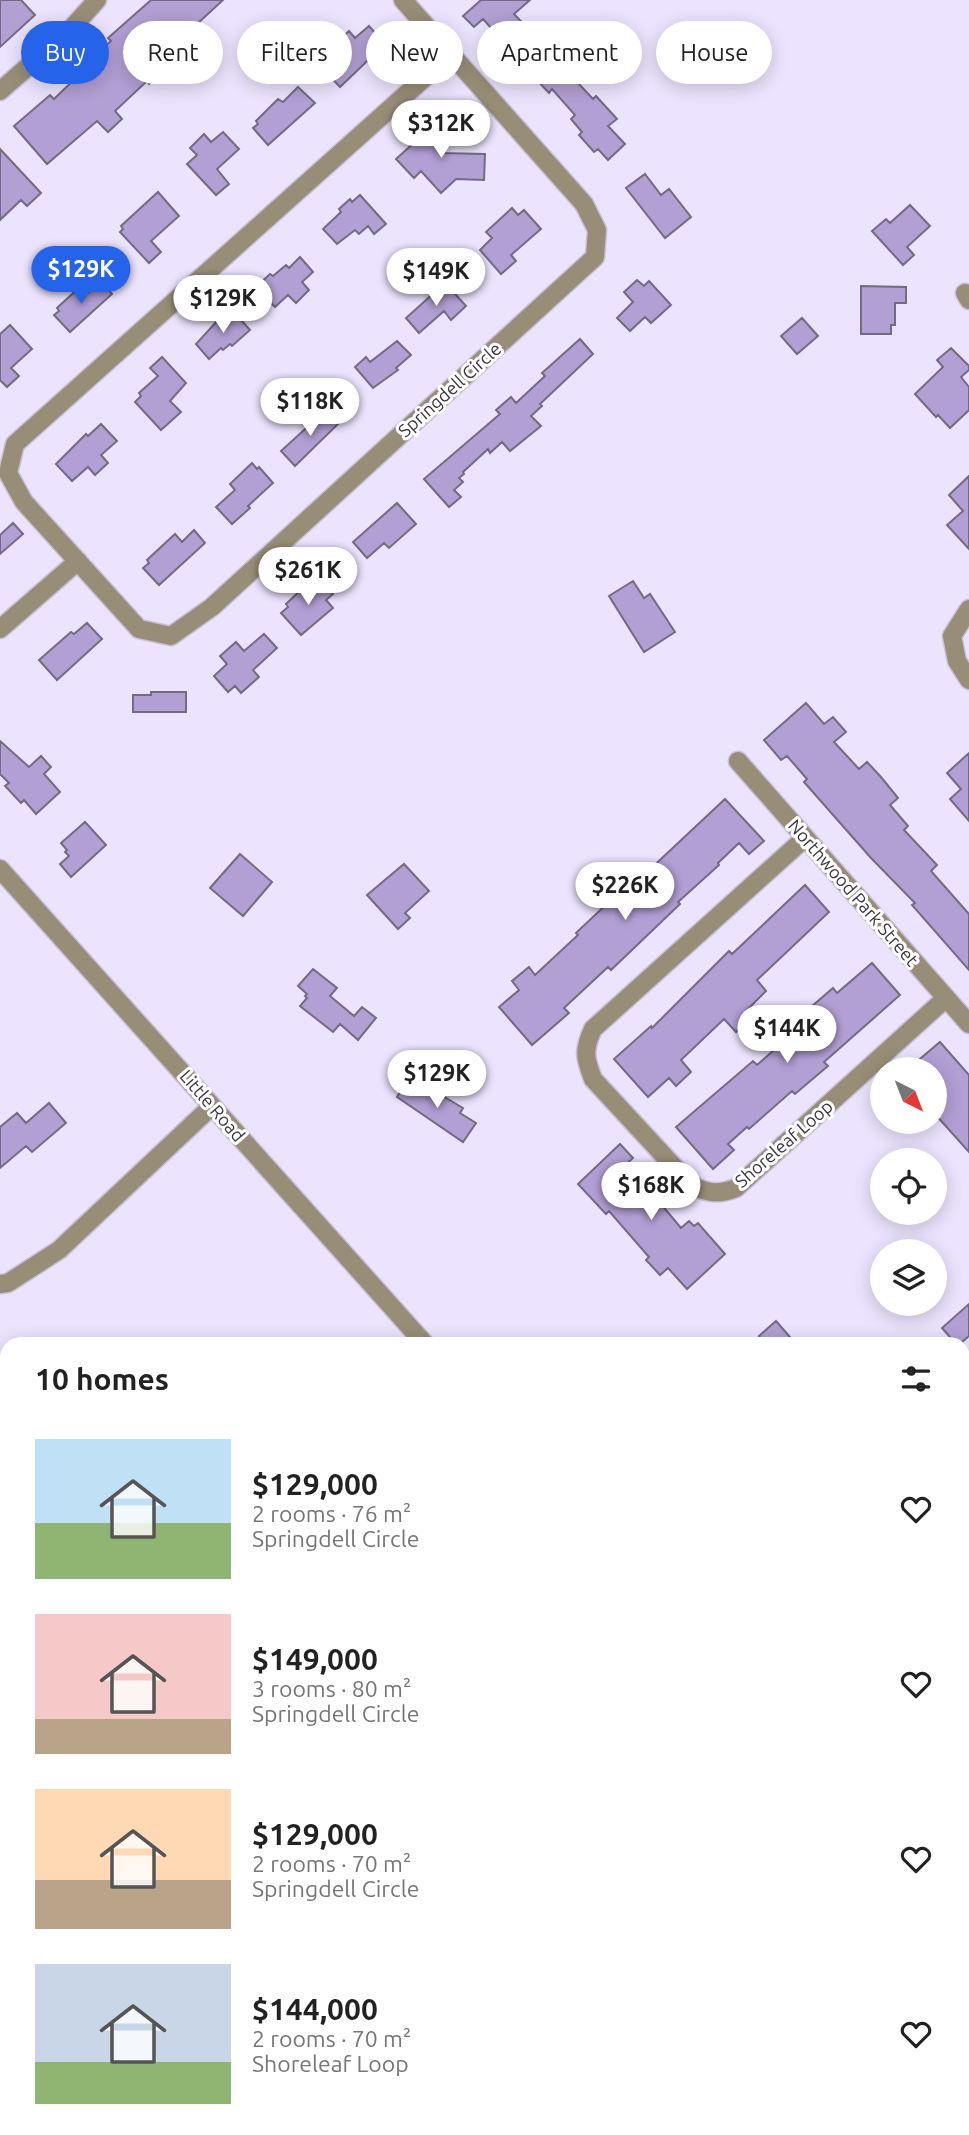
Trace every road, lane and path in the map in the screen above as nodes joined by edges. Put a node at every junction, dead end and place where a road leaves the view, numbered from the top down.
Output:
1 (403, 0) edge
2 (89, 3) edge
3 (421, 21) edge
4 (463, 69) edge
5 (418, 84) edge
6 (0, 91) edge
7 (78, 561) junction
8 (969, 609) edge
9 (0, 629) edge
10 (969, 680) edge
11 (738, 761) dead end
12 (805, 838) junction
13 (0, 869) edge
14 (946, 998) junction
15 (969, 1024) edge
16 (212, 1106) junction
17 (0, 1284) edge
18 (419, 1337) edge

1 - 3 street, Springdell Circle
2 - 6 street
4 - 7 street, Springdell Circle
5 - 7 street, Springdell Circle
7 - 9 street
8 - 10 street
11 - 12 street, Northwood Park Street
12 - 14 street, Northwood Park Street
12 - 14 street, Shoreleaf Loop
13 - 16 street, Little Road
14 - 15 street, Northwood Park Street
16 - 17 street
16 - 18 street, Little Road

